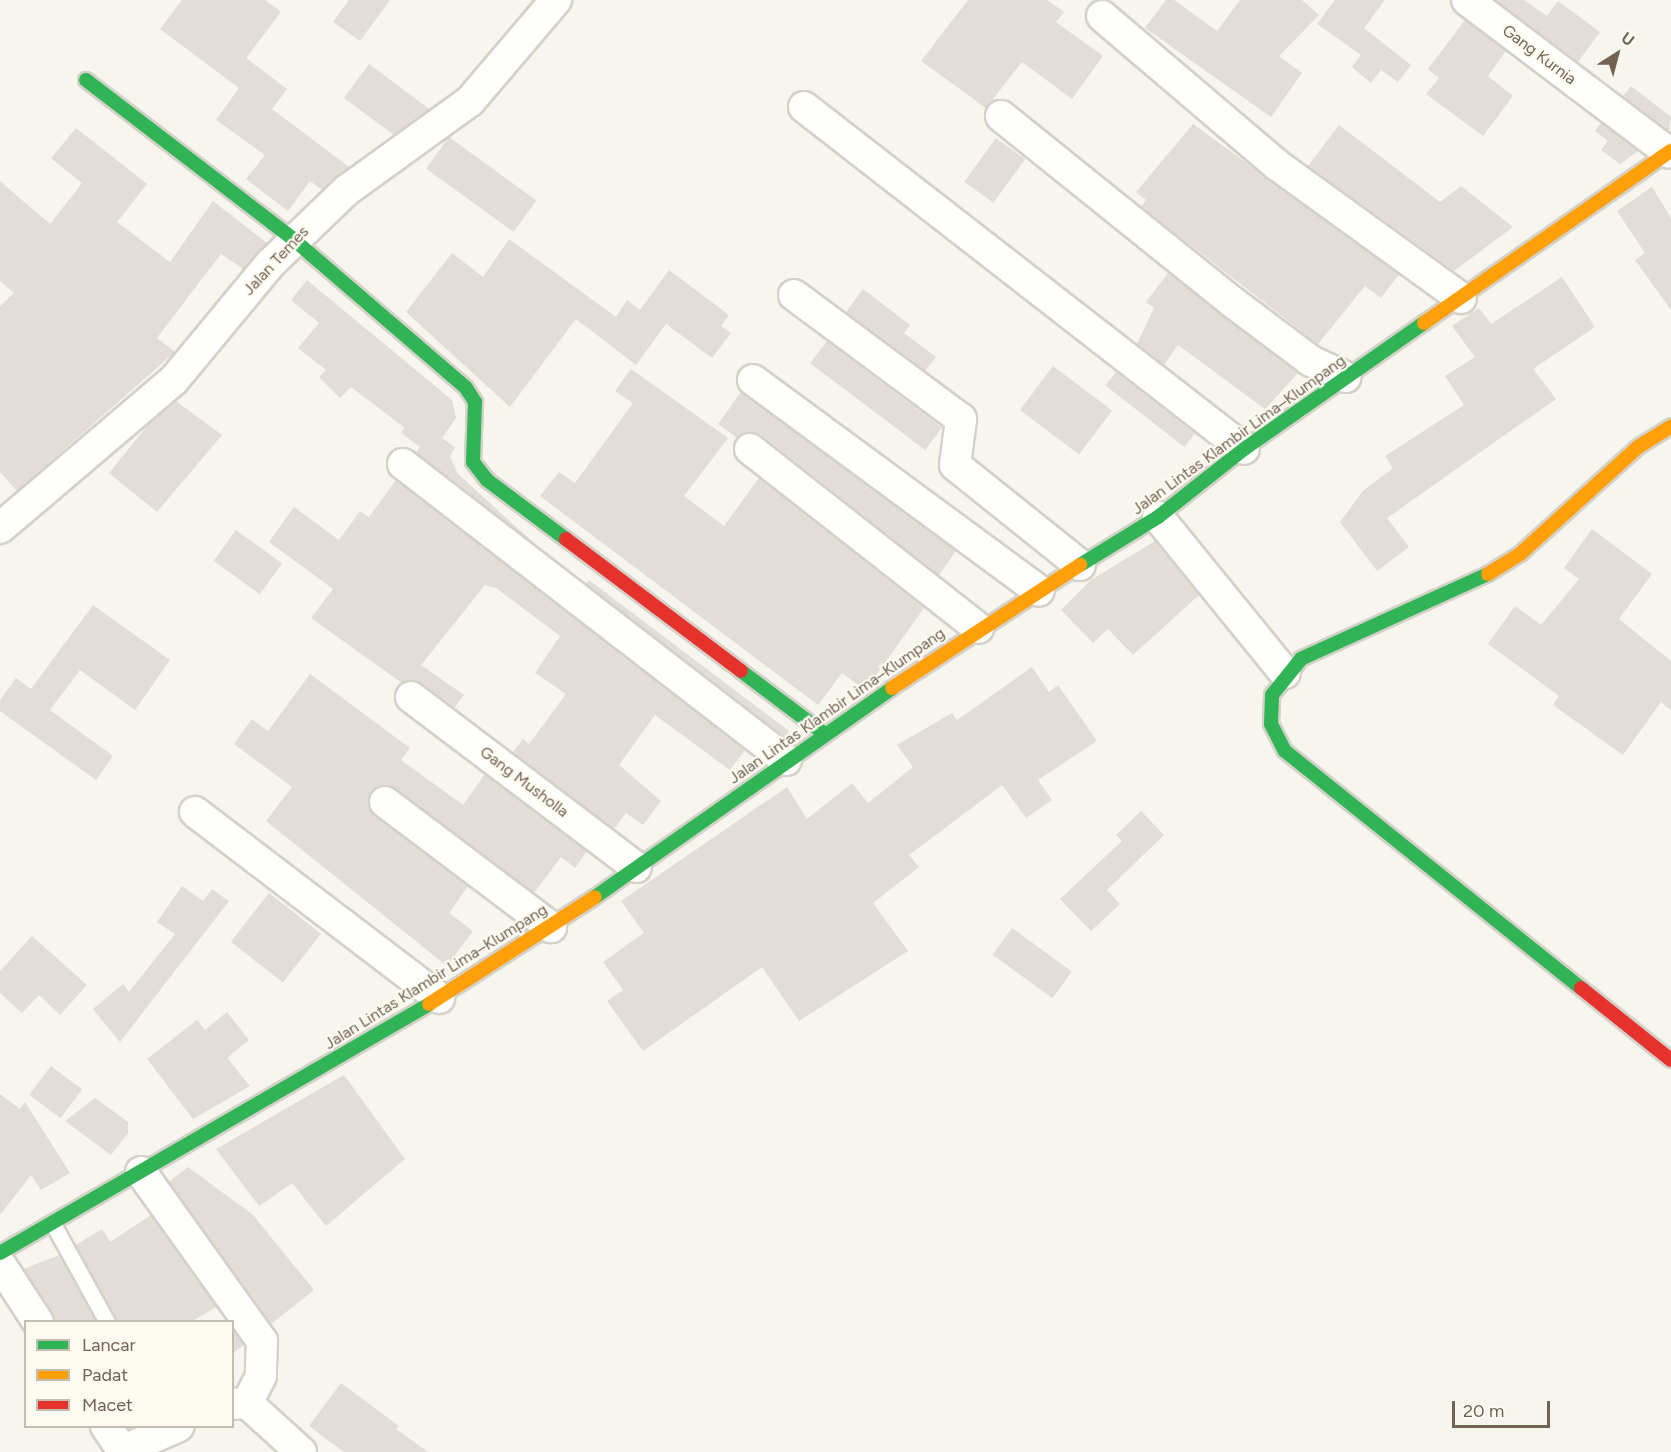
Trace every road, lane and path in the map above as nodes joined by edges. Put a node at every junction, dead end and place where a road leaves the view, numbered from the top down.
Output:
1 (556, 0) edge
2 (1467, 0) edge
3 (1102, 16) dead end
4 (86, 80) dead end
5 (804, 107) dead end
6 (1001, 116) dead end
7 (1670, 152) edge
8 (293, 239) junction
9 (794, 295) dead end
10 (1461, 298) junction
11 (1346, 377) junction
12 (753, 380) dead end
13 (1671, 426) edge
14 (750, 449) dead end
15 (1244, 449) junction
16 (403, 464) dead end
17 (1158, 517) junction
18 (0, 528) edge
19 (1080, 565) junction
20 (1040, 591) junction
21 (978, 628) junction
22 (1285, 673) junction
23 (411, 697) dead end
24 (825, 734) junction
25 (786, 760) junction
26 (385, 802) dead end
27 (195, 812) dead end
28 (636, 867) junction
29 (551, 927) junction
30 (439, 998) junction
31 (1671, 1060) edge
32 (141, 1172) junction
33 (53, 1224) junction
34 (0, 1253) edge
35 (0, 1264) edge
36 (37, 1320) edge
37 (106, 1320) edge
38 (240, 1404) edge
39 (107, 1428) edge
40 (174, 1428) edge
41 (121, 1452) edge
42 (301, 1452) edge

1 - 8 street, Jalan Temes
2 - 7 street, Gang Kurnia
3 - 10 street
4 - 8 street
5 - 15 street
6 - 11 street
7 - 10 street, Jalan Lintas Klambir Lima–Klumpang
8 - 18 street, Jalan Temes
8 - 24 street
9 - 19 street
10 - 11 street, Jalan Lintas Klambir Lima–Klumpang
11 - 15 street, Jalan Lintas Klambir Lima–Klumpang
12 - 20 street
13 - 22 street
14 - 21 street
15 - 17 street, Jalan Lintas Klambir Lima–Klumpang
16 - 25 street
17 - 19 street, Jalan Lintas Klambir Lima–Klumpang
17 - 22 street
19 - 20 street, Jalan Lintas Klambir Lima–Klumpang
20 - 21 street, Jalan Lintas Klambir Lima–Klumpang
21 - 24 street, Jalan Lintas Klambir Lima–Klumpang
22 - 31 street
23 - 28 street, Gang Musholla
24 - 25 street, Jalan Lintas Klambir Lima–Klumpang
25 - 28 street, Jalan Lintas Klambir Lima–Klumpang
26 - 29 street
27 - 30 street
28 - 29 street, Jalan Lintas Klambir Lima–Klumpang
29 - 30 street, Jalan Lintas Klambir Lima–Klumpang
30 - 32 street, Jalan Lintas Klambir Lima–Klumpang
32 - 33 street, Jalan Lintas Klambir Lima–Klumpang
32 - 38 street
33 - 34 street, Jalan Lintas Klambir Lima–Klumpang
33 - 37 lane
35 - 36 street
38 - 42 street
39 - 41 street
40 - 41 street

